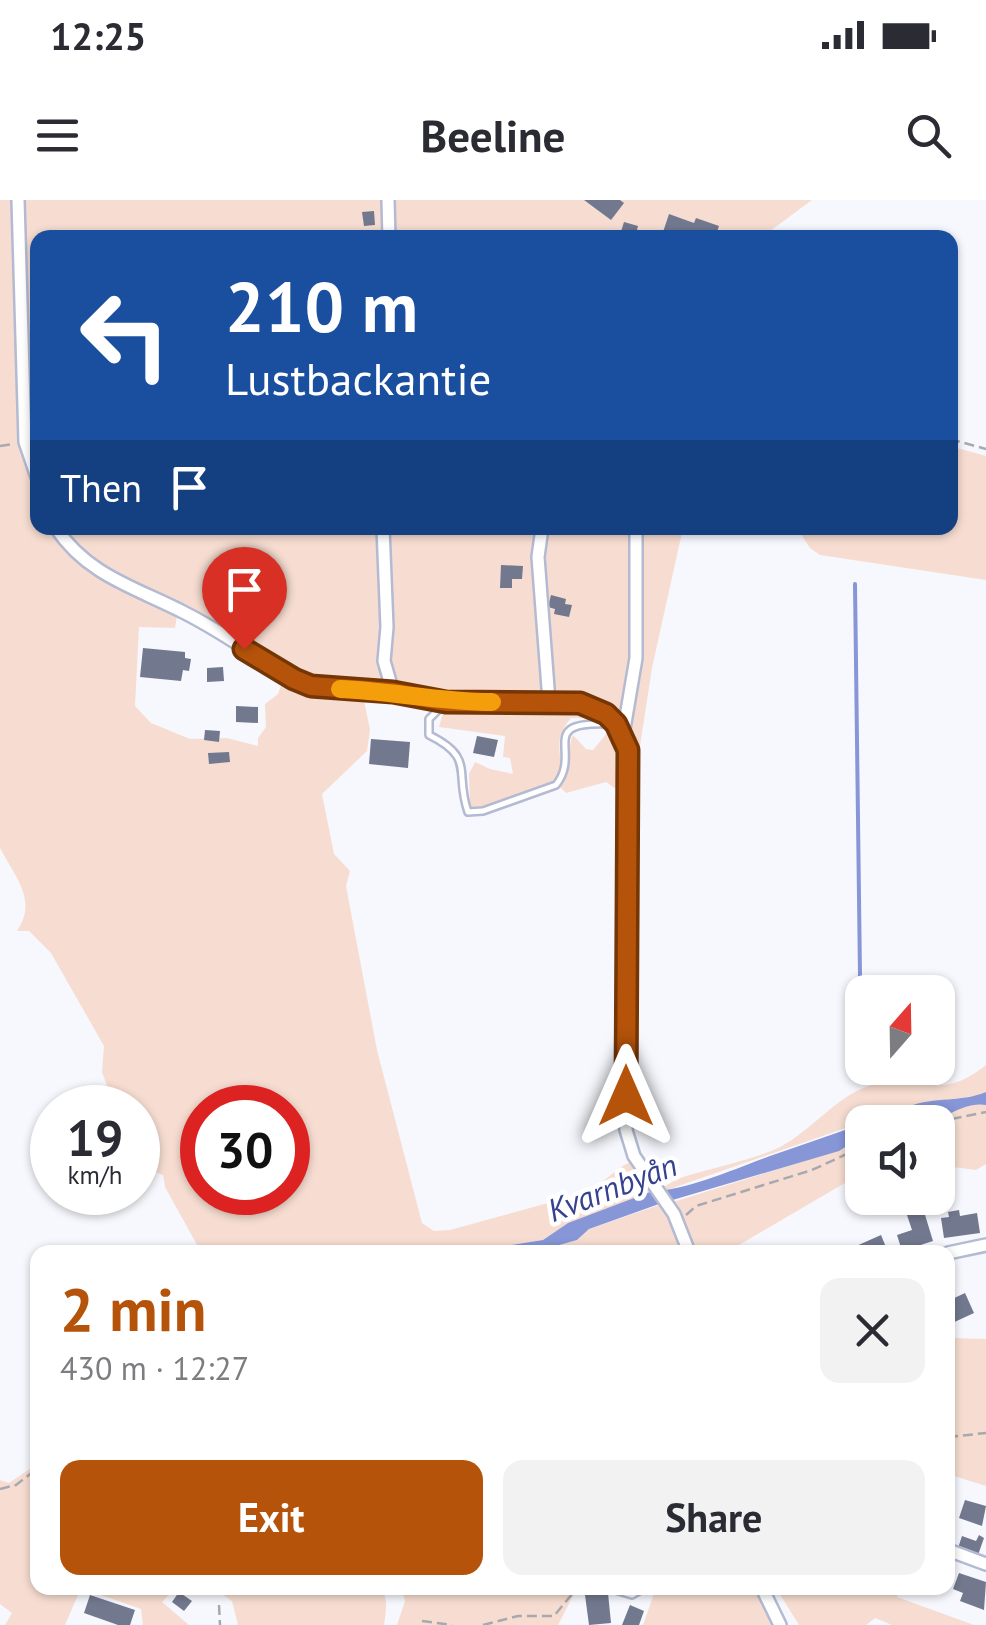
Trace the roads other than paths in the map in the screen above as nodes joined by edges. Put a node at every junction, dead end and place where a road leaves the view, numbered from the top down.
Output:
1 (18, 200) edge
2 (388, 200) edge
3 (389, 230) edge
4 (30, 458) edge
5 (61, 535) edge
6 (383, 535) edge
7 (541, 535) edge
8 (636, 535) edge
9 (393, 692) junction
10 (550, 701) junction
11 (446, 702) junction
12 (620, 730) junction
13 (686, 1245) edge
14 (986, 1245) edge
15 (955, 1252) edge
16 (955, 1553) edge
17 (986, 1564) edge
18 (765, 1595) edge
19 (780, 1625) edge

1 - 4 street
2 - 3 street
5 - 9 street
6 - 9 street
7 - 10 street
8 - 12 street
9 - 11 street
10 - 11 street
10 - 12 street
11 - 12 lane
12 - 13 street
14 - 15 street
16 - 17 street
18 - 19 street

